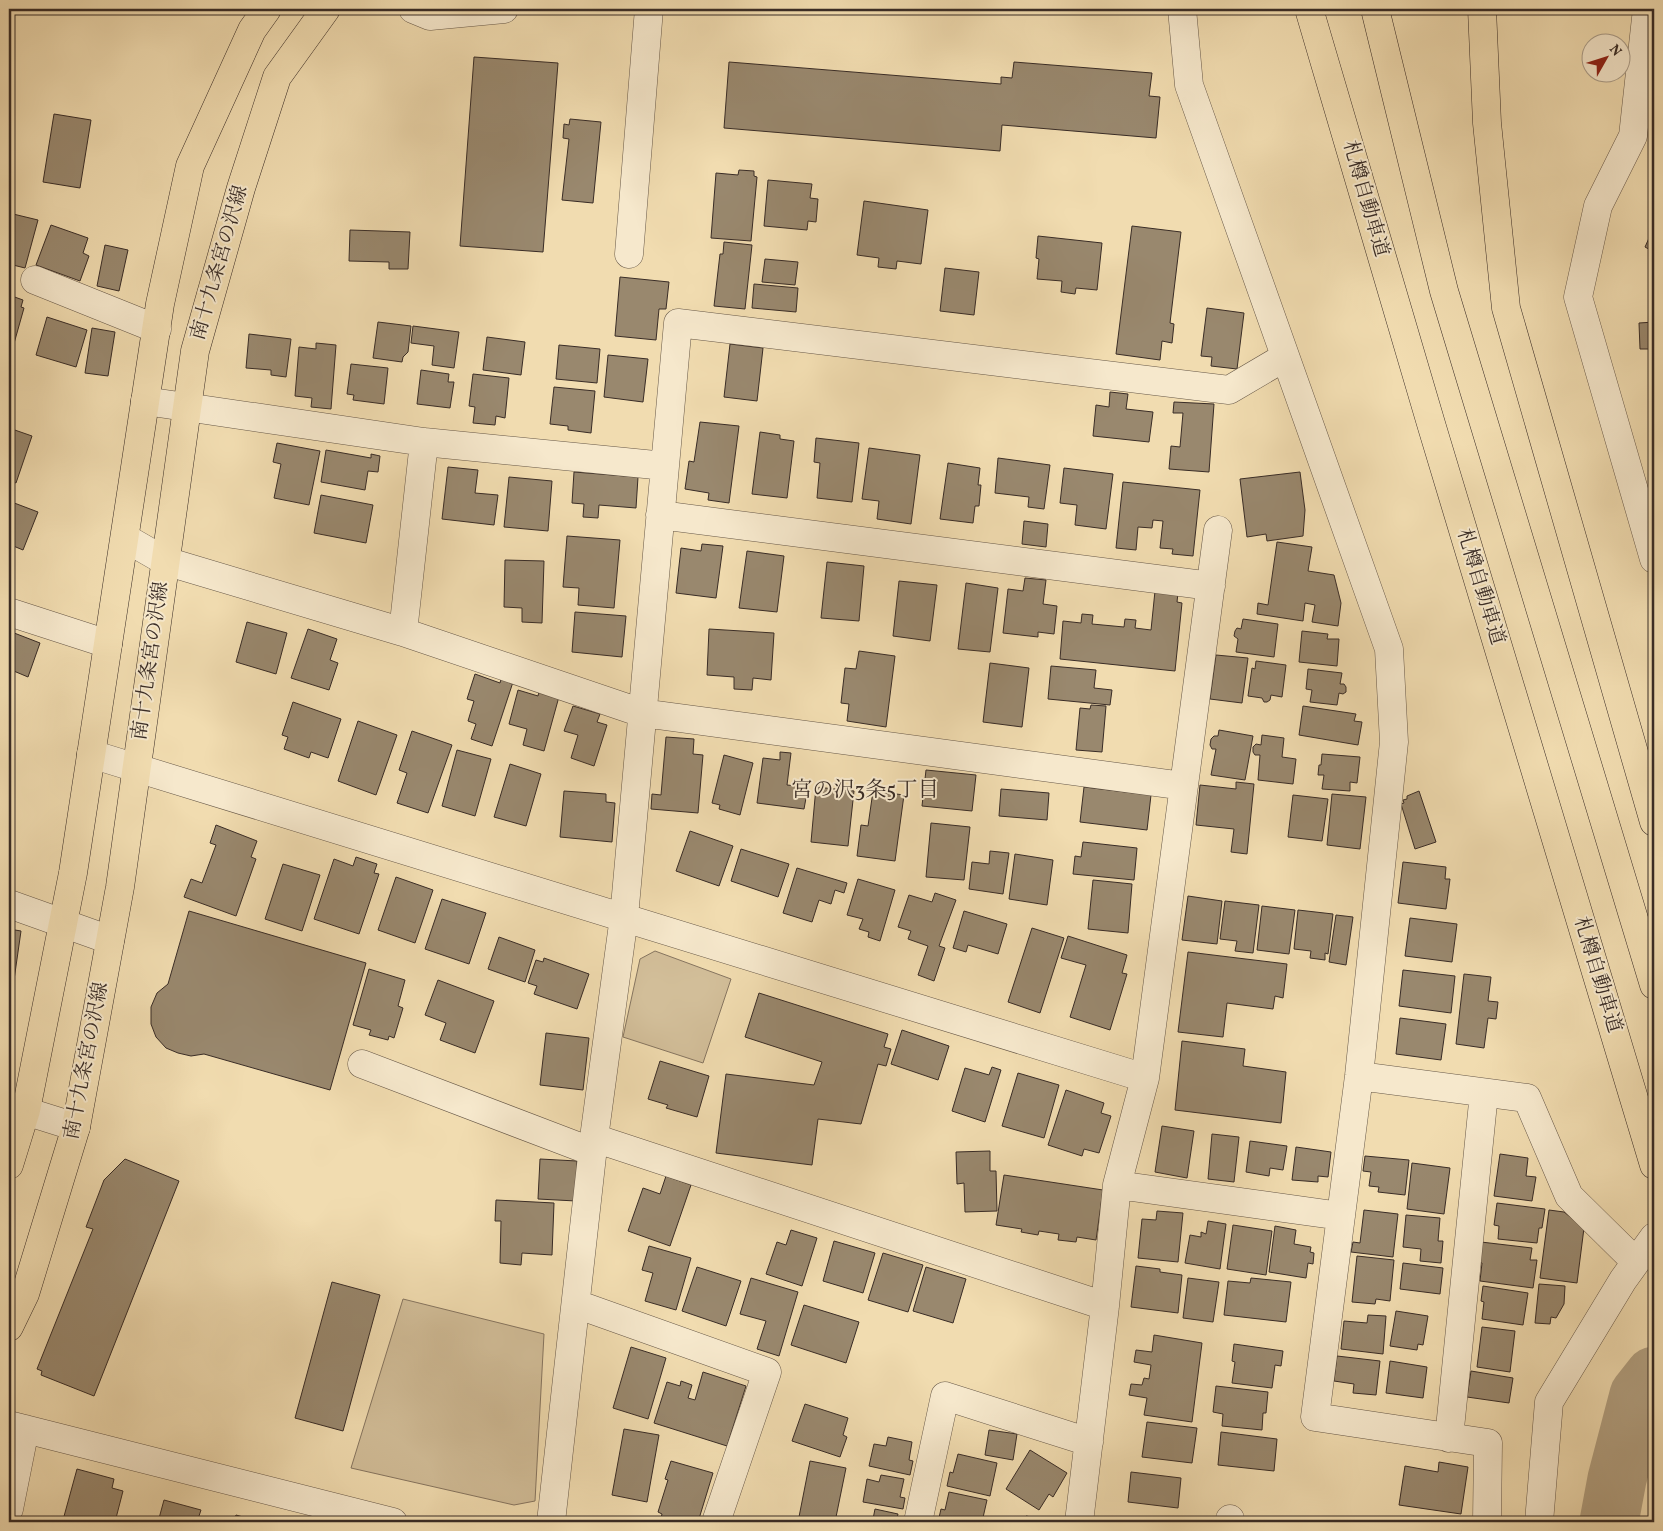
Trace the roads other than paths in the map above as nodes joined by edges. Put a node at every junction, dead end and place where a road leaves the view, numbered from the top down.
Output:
1 (267, 9) edge
2 (326, 9) edge
3 (413, 9) edge
4 (504, 9) edge
5 (649, 9) edge
6 (1182, 9) edge
7 (1309, 9) edge
8 (1375, 9) edge
9 (1482, 9) edge
10 (1647, 9) edge
11 (629, 254) dead end
12 (35, 280) dead end
13 (157, 329) junction
14 (1285, 357) junction
15 (145, 401) junction
16 (187, 408) junction
17 (424, 442) junction
18 (665, 466) junction
19 (660, 515) junction
20 (1218, 530) dead end
21 (124, 538) junction
22 (1654, 559) edge
23 (165, 561) junction
24 (1211, 586) junction
25 (9, 612) edge
26 (403, 632) junction
27 (108, 644) junction
28 (642, 713) junction
29 (91, 754) junction
30 (137, 768) junction
31 (1184, 786) junction
32 (1654, 822) edge
33 (9, 904) edge
34 (624, 917) junction
35 (63, 923) junction
36 (110, 940) junction
37 (1654, 985) edge
38 (362, 1064) dead end
39 (1359, 1076) junction
40 (1145, 1078) junction
41 (1484, 1093) junction
42 (17, 1108) edge
43 (76, 1127) junction
44 (594, 1145) junction
45 (9, 1165) edge
46 (1654, 1165) edge
47 (1117, 1185) junction
48 (1341, 1216) junction
49 (1654, 1237) edge
50 (1636, 1262) junction
51 (576, 1304) junction
52 (1105, 1306) junction
53 (9, 1327) edge
54 (17, 1427) edge
55 (1449, 1438) junction
56 (1089, 1442) junction
57 (9, 1509) edge
58 (393, 1522) edge
59 (551, 1522) edge
60 (716, 1522) edge
61 (918, 1522) edge
62 (1079, 1522) edge
63 (1487, 1522) edge
64 (1539, 1522) edge

1 - 13 main road
2 - 16 main road, 南十九条宮の沢線
3 - 4 street
5 - 11 street
6 - 14 street
7 - 46 main road, 札樽自動車道
8 - 37 main road
9 - 32 main road
10 - 22 street
12 - 13 street
13 - 15 main road
14 - 18 street
14 - 39 street
15 - 16 street
15 - 21 main road
16 - 17 street
16 - 23 main road, 南十九条宮の沢線
17 - 18 street
17 - 26 street
18 - 19 street
19 - 24 street
19 - 28 street
20 - 24 street
21 - 23 street
21 - 27 main road
23 - 26 street
23 - 30 main road, 南十九条宮の沢線
24 - 31 street
25 - 27 street
26 - 28 street
27 - 29 main road
28 - 31 street
28 - 34 street
29 - 30 street
29 - 35 main road
30 - 34 street
30 - 36 main road, 南十九条宮の沢線
31 - 40 street
33 - 35 street
34 - 40 street
34 - 44 street
35 - 36 street
35 - 42 main road
36 - 43 main road, 南十九条宮の沢線
38 - 44 street
39 - 41 street
39 - 48 street
40 - 47 street
41 - 50 street
41 - 55 street
42 - 43 street
42 - 45 main road
43 - 53 main road, 南十九条宮の沢線
44 - 51 street
44 - 52 street
47 - 48 street
47 - 52 street
48 - 55 street
49 - 50 street
50 - 64 street
51 - 59 street
51 - 60 street
52 - 56 street
54 - 57 street
54 - 58 street
55 - 63 street
56 - 61 street
56 - 62 street

